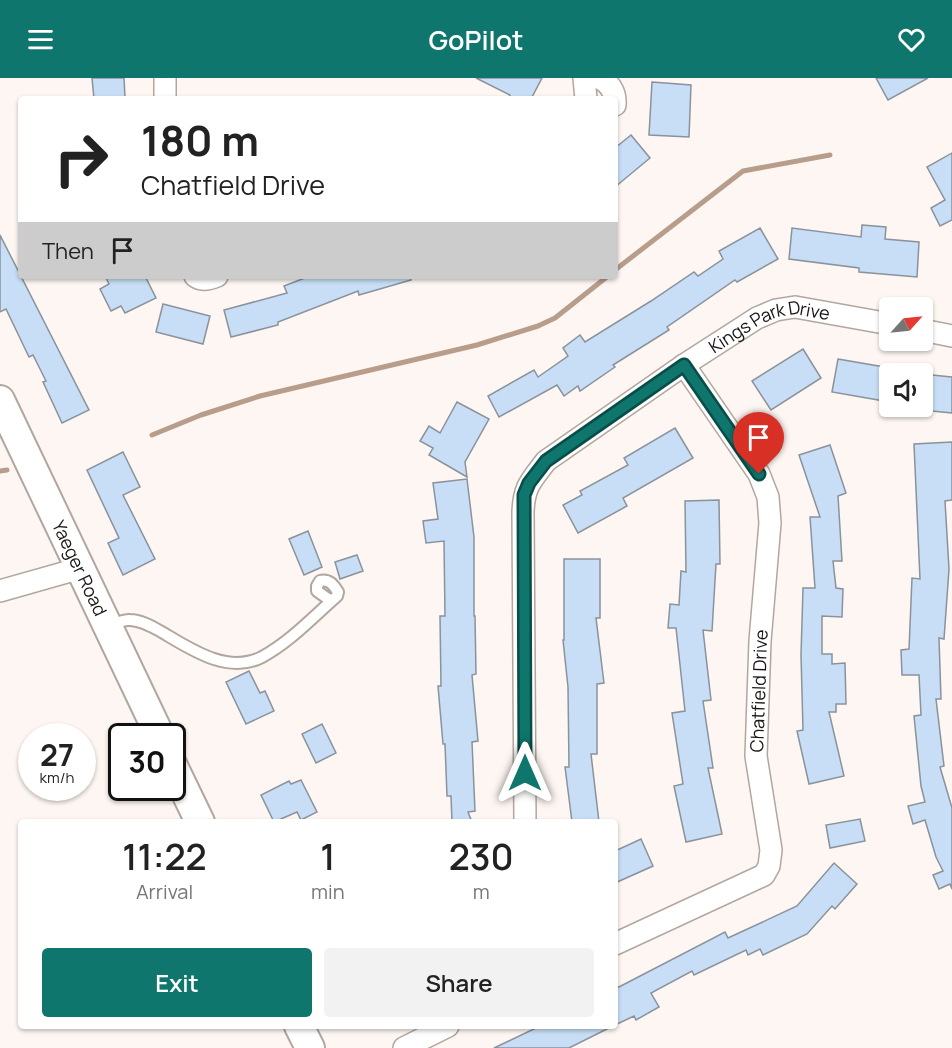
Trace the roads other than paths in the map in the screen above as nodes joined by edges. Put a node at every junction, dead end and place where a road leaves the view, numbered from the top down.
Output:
1 (165, 78) edge
2 (584, 78) edge
3 (599, 78) edge
4 (165, 96) edge
5 (586, 96) edge
6 (614, 96) edge
7 (879, 322) edge
8 (933, 332) edge
9 (952, 336) edge
10 (684, 365) junction
11 (0, 400) edge
12 (81, 568) junction
13 (0, 591) edge
14 (331, 601) dead end
15 (108, 628) junction
16 (154, 723) edge
17 (186, 793) edge
18 (199, 819) edge
19 (525, 819) edge
20 (618, 943) edge
21 (300, 1029) edge
22 (442, 1029) edge
23 (310, 1048) edge
24 (404, 1048) edge

1 - 4 street
2 - 5 street
3 - 6 street
7 - 10 street, Kings Park Drive
8 - 9 street
10 - 19 street, Kings Park Drive
10 - 20 street, Chatfield Drive
11 - 12 street, Yaeger Road
12 - 13 street
12 - 15 street, Yaeger Road
14 - 15 lane
15 - 16 street, Yaeger Road
17 - 18 street
21 - 23 street
22 - 24 street

